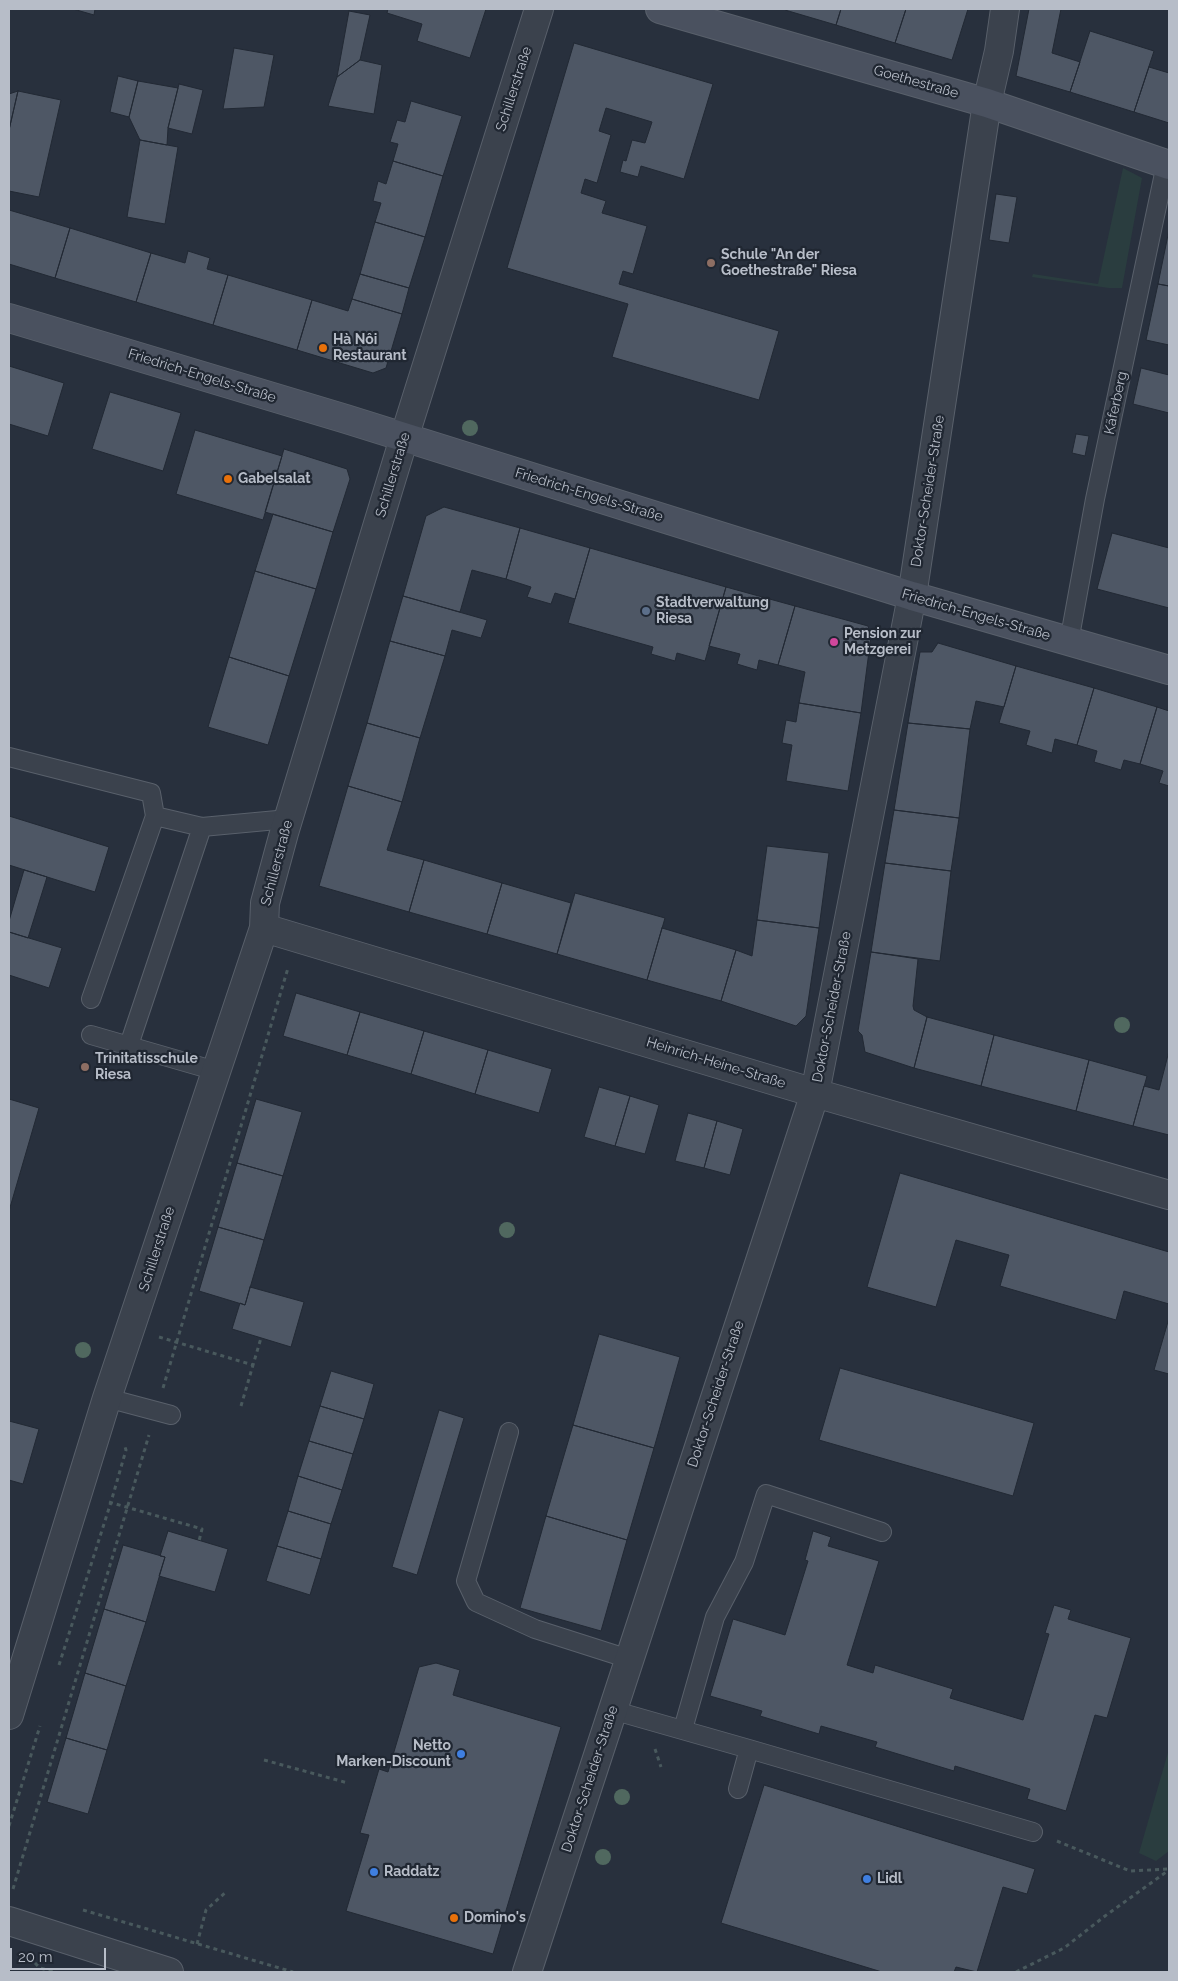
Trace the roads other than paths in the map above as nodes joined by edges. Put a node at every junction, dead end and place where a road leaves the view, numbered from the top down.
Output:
1 (540, 9) edge
2 (660, 9) edge
3 (1005, 9) edge
4 (987, 103) junction
5 (1168, 164) edge
6 (9, 318) edge
7 (404, 438) junction
8 (912, 596) junction
9 (1068, 642) junction
10 (1169, 670) edge
11 (9, 757) edge
12 (155, 816) junction
13 (288, 819) junction
14 (202, 827) junction
15 (264, 928) junction
16 (91, 999) dead end
17 (91, 1035) dead end
18 (129, 1045) junction
19 (216, 1071) junction
20 (815, 1093) junction
21 (1169, 1195) edge
22 (107, 1398) junction
23 (171, 1416) dead end
24 (509, 1432) dead end
25 (882, 1532) dead end
26 (629, 1659) junction
27 (612, 1710) junction
28 (9, 1715) edge
29 (683, 1729) junction
30 (749, 1749) junction
31 (738, 1789) dead end
32 (1033, 1832) road end
33 (9, 1922) edge
34 (169, 1972) edge
35 (527, 1972) edge

1 - 7 street, Schillerstraße
2 - 4 main road, Goethestraße
3 - 4 street, Doktor-Scheider-Straße
4 - 5 main road, Goethestraße
4 - 8 street, Doktor-Scheider-Straße
5 - 9 lane, Käferberg
6 - 7 main road, Friedrich-Engels-Straße
7 - 8 main road, Friedrich-Engels-Straße
7 - 13 street, Schillerstraße
8 - 9 main road, Friedrich-Engels-Straße
8 - 20 street, Doktor-Scheider-Straße
9 - 10 main road, Friedrich-Engels-Straße
11 - 12 lane
12 - 14 lane
12 - 16 lane
13 - 14 lane
13 - 15 street, Schillerstraße
14 - 18 lane
15 - 19 street, Schillerstraße
15 - 20 street, Heinrich-Heine-Straße
17 - 18 lane
18 - 19 lane
19 - 22 street, Schillerstraße
20 - 21 street, Heinrich-Heine-Straße
20 - 26 street, Doktor-Scheider-Straße
22 - 23 lane
22 - 28 street, Schillerstraße
24 - 26 lane
25 - 29 lane
26 - 27 street, Doktor-Scheider-Straße
27 - 29 lane
27 - 35 street, Doktor-Scheider-Straße
29 - 30 lane
30 - 31 lane
30 - 32 lane
33 - 34 street

